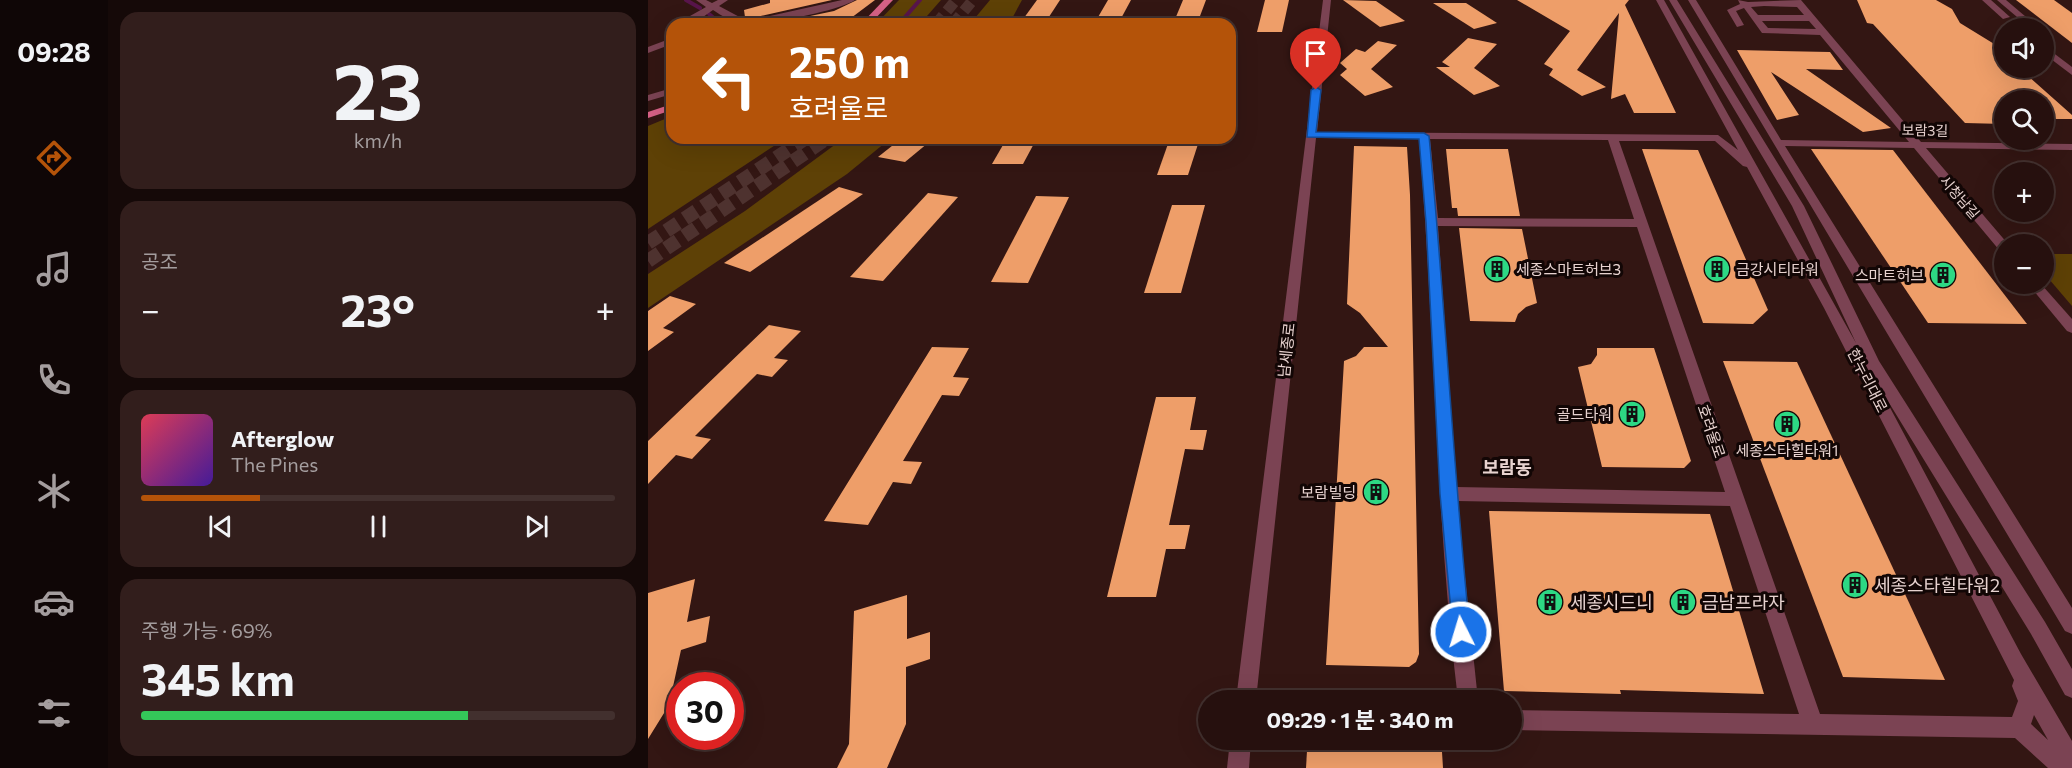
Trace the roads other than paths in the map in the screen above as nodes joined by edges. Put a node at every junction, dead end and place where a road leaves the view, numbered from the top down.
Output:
1 (700, 0) edge
2 (724, 0) edge
3 (851, 0) edge
4 (889, 0) edge
5 (1327, 0) edge
6 (1660, 0) edge
7 (1673, 0) edge
8 (1692, 0) edge
9 (1986, 0) edge
10 (2001, 0) edge
11 (1743, 2) edge
12 (1798, 2) edge
13 (713, 6) junction
14 (696, 18) edge
15 (734, 18) edge
16 (775, 18) edge
17 (871, 18) edge
18 (1756, 18) junction
19 (1811, 18) junction
20 (2008, 18) edge
21 (2023, 18) edge
22 (1740, 25) dead end
23 (1822, 32) junction
24 (666, 43) edge
25 (2054, 48) edge
26 (648, 50) edge
27 (2054, 52) edge
28 (2072, 58) edge
29 (2072, 72) edge
30 (666, 93) edge
31 (648, 98) edge
32 (666, 109) edge
33 (1722, 111) junction
34 (648, 115) edge
35 (1311, 135) junction
36 (1424, 136) junction
37 (1612, 137) junction
38 (1718, 138) junction
39 (1777, 143) junction
40 (1916, 145) junction
41 (2072, 147) edge
42 (1756, 172) junction
43 (1432, 222) junction
44 (1641, 223) junction
45 (1994, 236) edge
46 (2043, 294) edge
47 (2072, 328) edge
48 (1448, 494) junction
49 (1736, 499) junction
50 (2072, 625) edge
51 (2014, 661) junction
52 (2072, 688) edge
53 (1247, 690) edge
54 (1467, 690) edge
55 (1522, 720) edge
56 (1813, 725) junction
57 (2019, 728) junction
58 (1240, 750) edge
59 (2072, 761) edge
60 (1238, 768) edge
61 (2064, 768) edge

1 - 13 street
2 - 13 street
3 - 16 street
4 - 17 main road
5 - 35 street, 남세종로
6 - 33 street, 한누리대로
7 - 52 street
8 - 39 street
9 - 20 street
10 - 21 street
11 - 12 street
11 - 18 street
11 - 22 street
12 - 19 street, 시청남길
13 - 14 street
13 - 15 street
18 - 19 street
18 - 23 street
19 - 23 street, 시청남길
23 - 40 street, 시청남길
24 - 26 street
25 - 28 street
27 - 29 street
30 - 31 street
32 - 34 main road
33 - 38 street
33 - 42 street, 한누리대로
35 - 36 street
35 - 53 street, 남세종로
36 - 37 street
36 - 43 street
37 - 38 street
37 - 44 street, 호려울로
38 - 42 street
39 - 40 street, 보람3길
39 - 50 street
40 - 41 street, 보람3길
40 - 45 street, 시청남길
42 - 51 street, 한누리대로
43 - 44 street
43 - 48 street
44 - 49 street, 호려울로
46 - 47 street
48 - 49 street
48 - 54 street
49 - 56 street, 호려울로
51 - 57 street
51 - 59 street, 한누리대로
55 - 56 street
56 - 57 street
57 - 61 street
58 - 60 street

